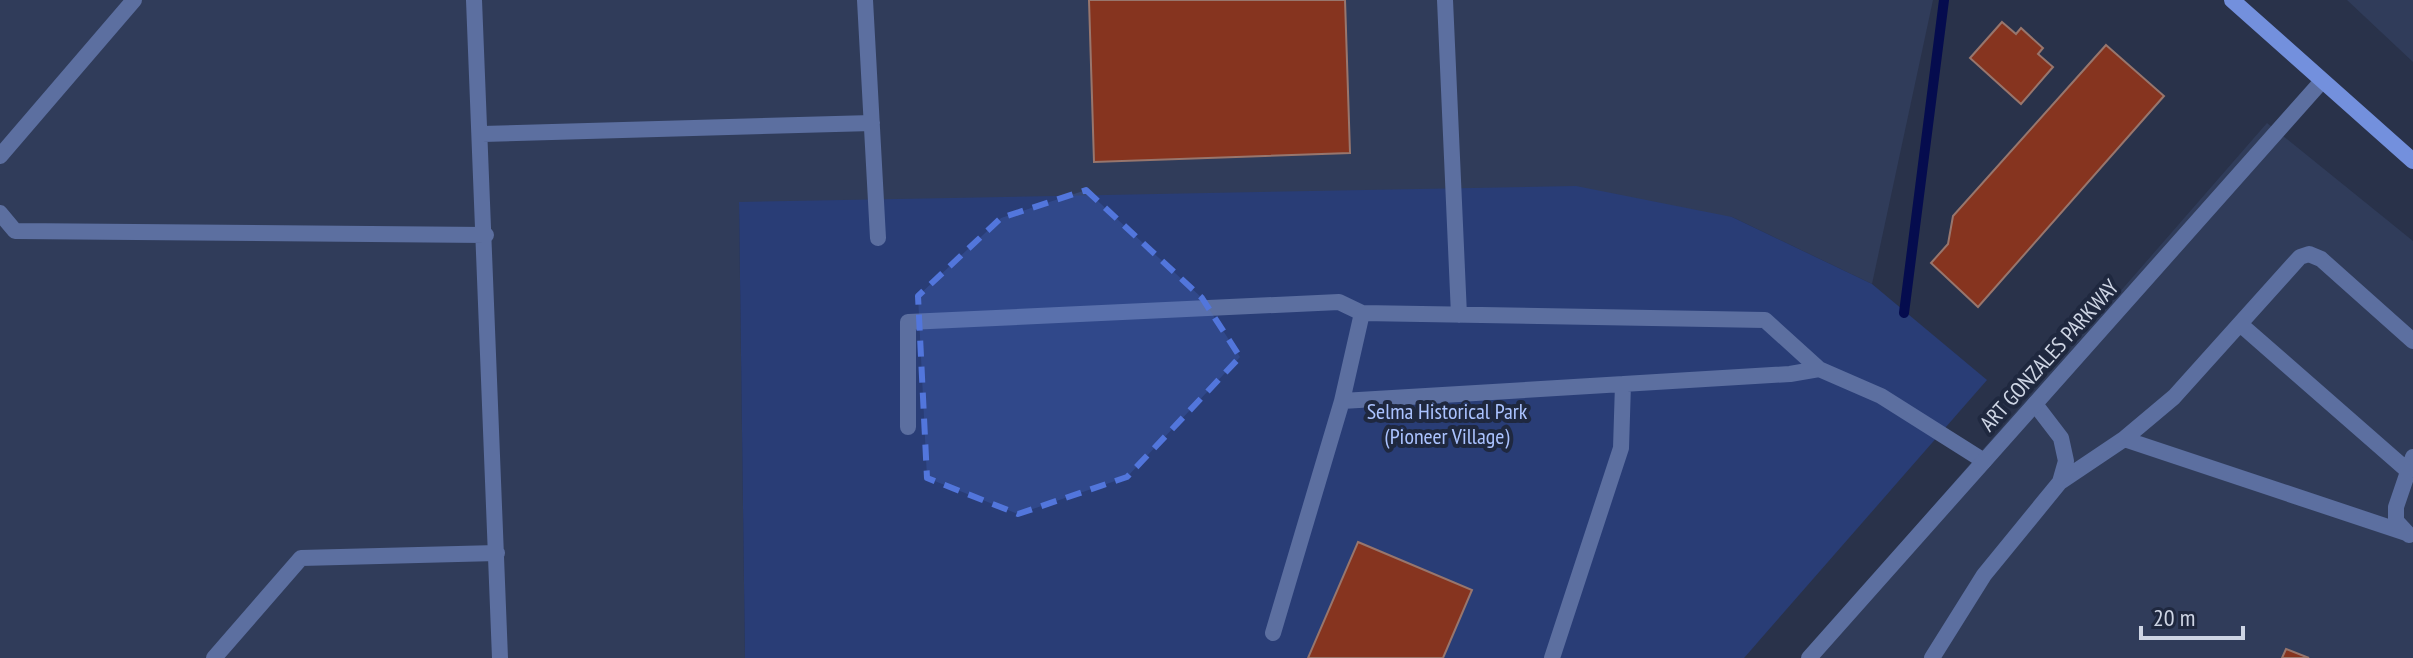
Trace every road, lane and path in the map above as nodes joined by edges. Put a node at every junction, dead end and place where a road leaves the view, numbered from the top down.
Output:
1 (134, 0) edge
2 (474, 0) edge
3 (865, 0) edge
4 (1445, 0) edge
5 (2232, 0) edge
6 (2322, 81) junction
7 (872, 123) junction
8 (482, 134) junction
9 (0, 156) edge
10 (2413, 161) edge
11 (0, 213) edge
12 (486, 235) junction
13 (878, 238) dead end
14 (1362, 313) junction
15 (1459, 315) junction
16 (2240, 324) junction
17 (2413, 341) edge
18 (1819, 369) junction
19 (1623, 384) junction
20 (1342, 401) junction
21 (2035, 404) junction
22 (908, 427) dead end
23 (2124, 439) junction
24 (1984, 461) junction
25 (2411, 464) edge
26 (2060, 482) junction
27 (2409, 536) edge
28 (497, 553) junction
29 (1273, 633) dead end
30 (214, 658) edge
31 (500, 658) edge
32 (1552, 658) edge
33 (1809, 658) edge
34 (1932, 658) edge

1 - 9 street
2 - 8 street
3 - 7 street
4 - 15 street
5 - 6 main road
6 - 10 main road
6 - 21 street, ART GONZALES PARKWAY
7 - 8 street
7 - 13 street
8 - 12 street
11 - 12 street
12 - 28 street
14 - 15 street
14 - 20 street
14 - 22 street
15 - 18 street
16 - 17 street
16 - 23 street
16 - 25 street
18 - 19 street
18 - 24 street
19 - 20 street
19 - 32 street
20 - 29 street
21 - 24 street, ART GONZALES PARKWAY
21 - 26 street
23 - 26 street
23 - 27 street
24 - 33 street, ART GONZALES PARKWAY
25 - 27 street
26 - 34 street
28 - 30 street
28 - 31 street

